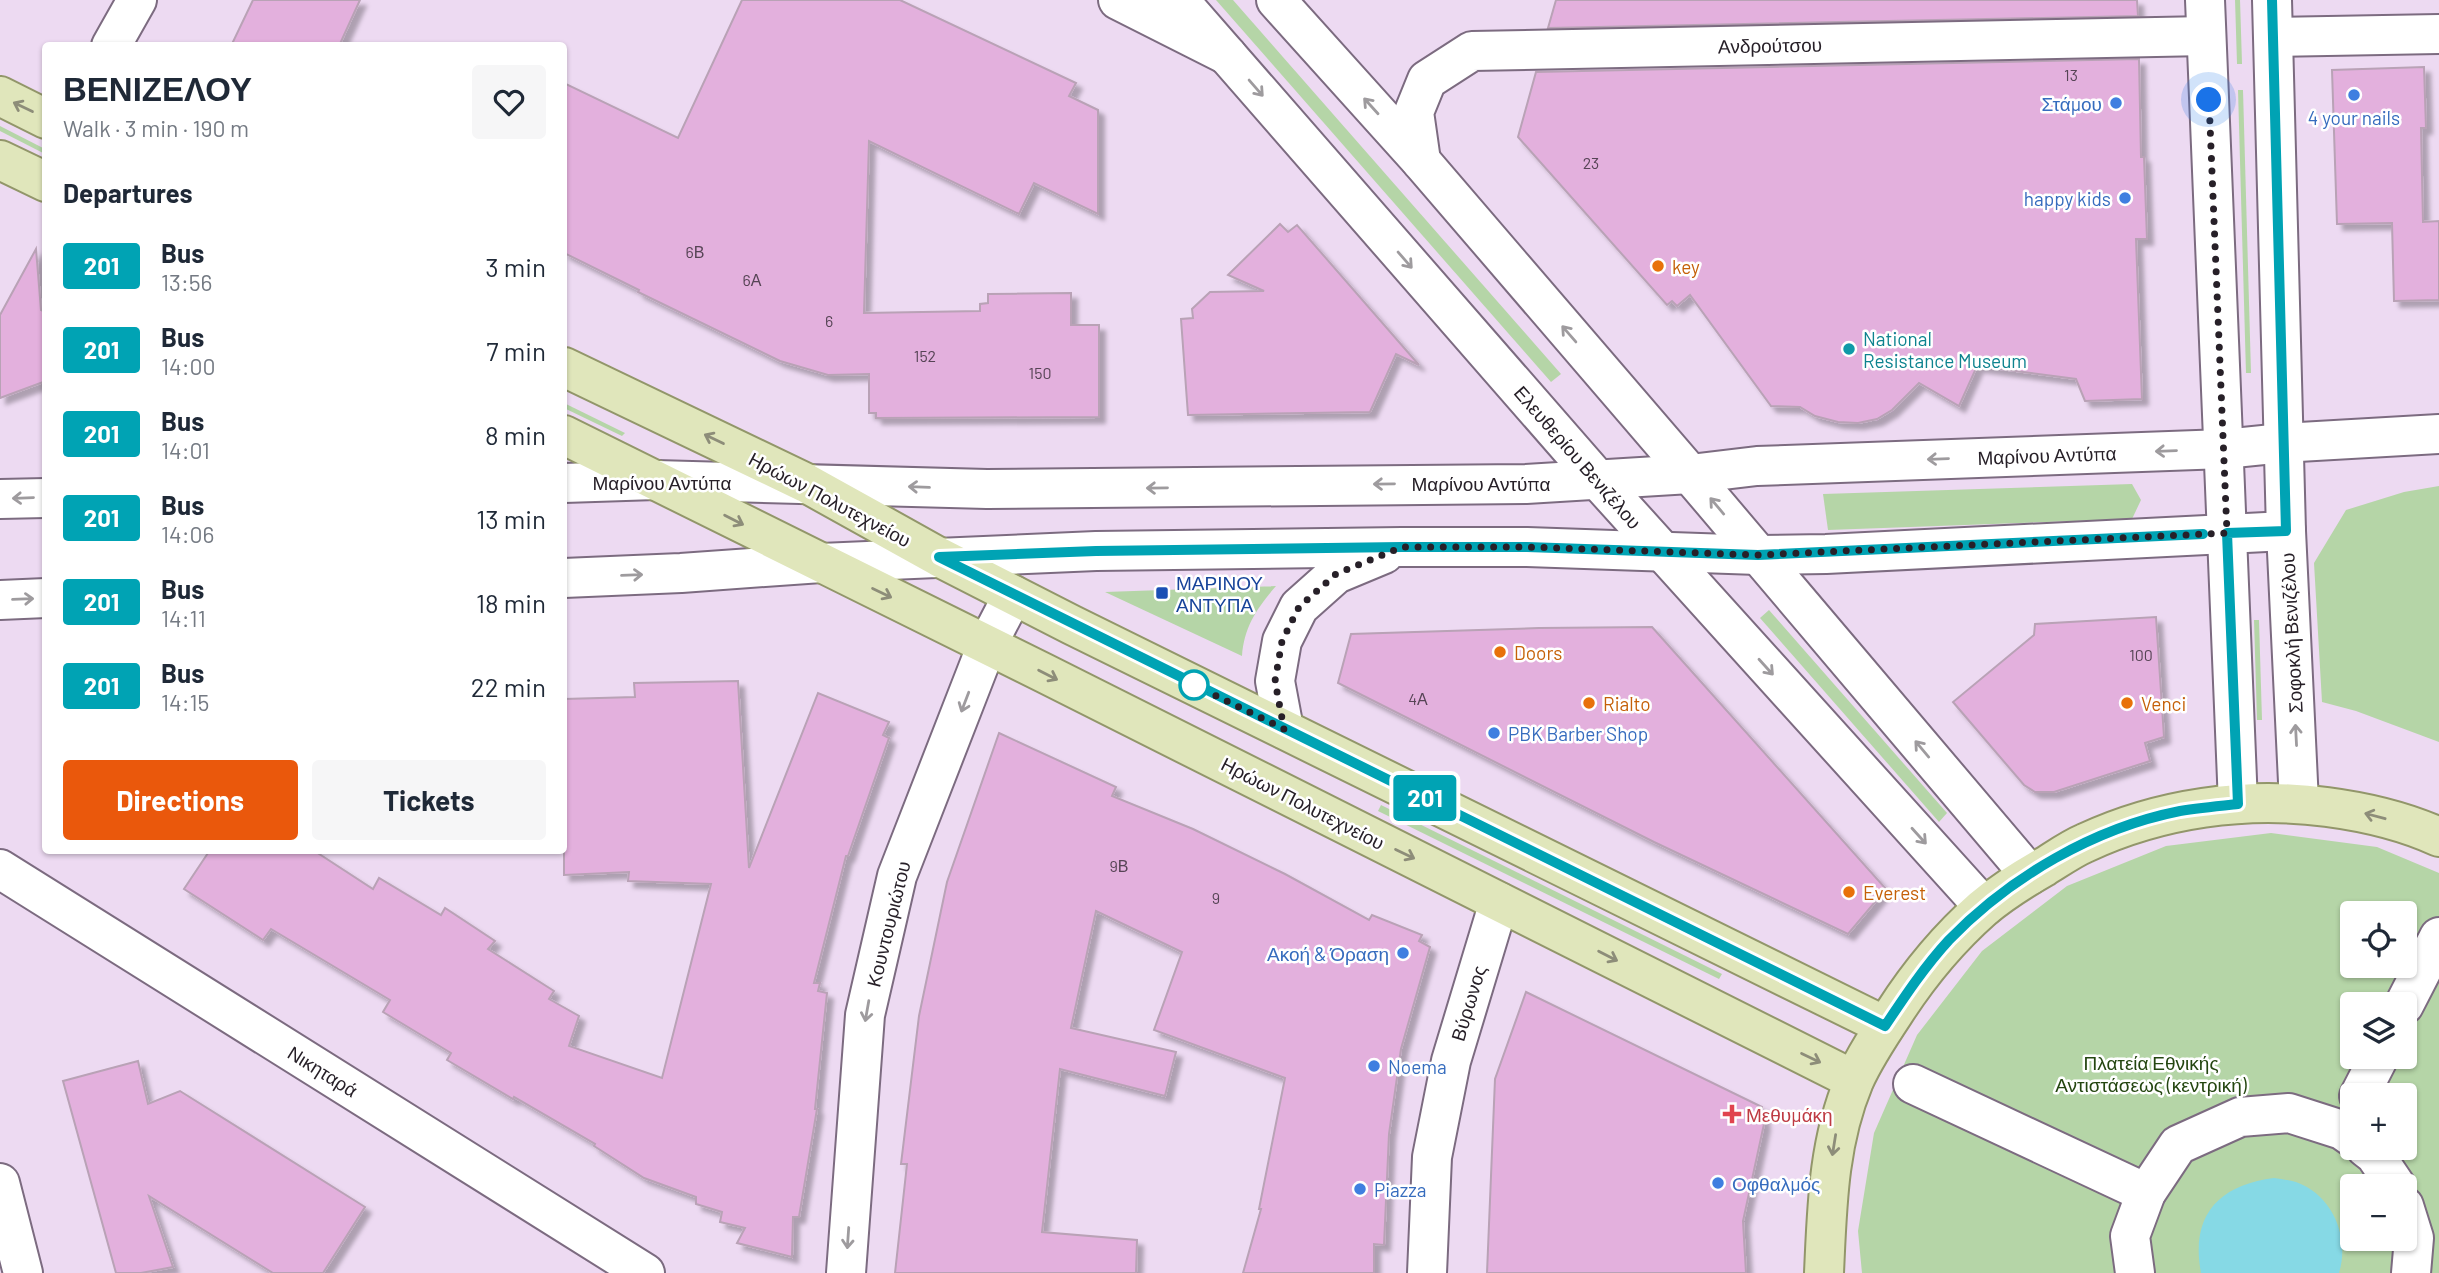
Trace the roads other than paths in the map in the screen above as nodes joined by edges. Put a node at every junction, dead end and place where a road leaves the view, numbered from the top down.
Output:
1 (137, 0) edge
2 (1118, 0) edge
3 (1179, 0) edge
4 (2272, 0) edge
5 (1280, 3) edge
6 (2205, 18) edge
7 (2439, 34) edge
8 (2274, 37) junction
9 (113, 42) edge
10 (1227, 55) junction
11 (0, 96) edge
12 (42, 116) edge
13 (0, 160) edge
14 (1421, 161) junction
15 (42, 180) edge
16 (567, 368) edge
17 (2439, 434) edge
18 (567, 436) edge
19 (2283, 443) junction
20 (2224, 449) junction
21 (1690, 474) junction
22 (656, 480) junction
23 (1598, 480) junction
24 (567, 483) edge
25 (806, 483) junction
26 (42, 498) edge
27 (0, 499) edge
28 (2286, 531) junction
29 (2227, 533) junction
30 (1402, 547) junction
31 (1661, 551) junction
32 (1758, 555) junction
33 (939, 557) junction
34 (821, 563) junction
35 (567, 578) edge
36 (1013, 595) junction
37 (42, 598) edge
38 (0, 600) edge
39 (987, 645) junction
40 (1284, 729) junction
41 (2300, 803) junction
42 (2238, 804) junction
43 (2439, 837) edge
44 (0, 869) edge
45 (2030, 875) junction
46 (1499, 902) junction
47 (1984, 907) junction
48 (2439, 937) edge
49 (2411, 992) edge
50 (1885, 1026) junction
51 (1854, 1080) junction
52 (1913, 1084) dead end
53 (2340, 1127) edge
54 (0, 1183) edge
55 (2146, 1193) junction
56 (2413, 1251) edge
57 (23, 1273) edge
58 (645, 1273) edge
59 (846, 1273) edge
60 (1427, 1273) edge
61 (1824, 1273) edge
62 (2136, 1273) edge
63 (2411, 1273) edge

1 - 9 street
2 - 10 street
3 - 10 street, Ελευθερίου Βενιζέλου
4 - 8 street, Σοφοκλή Βενιζέλου
14 -> 5 street
6 - 14 street, Ανδρούτσου
6 - 20 street
7 - 8 street
8 - 19 street, Σοφοκλή Βενιζέλου
10 -> 23 street, Ελευθερίου Βενιζέλου
12 -> 11 main road
13 - 15 main road
21 -> 14 street
25 -> 16 main road, Ηρώων Πολυτεχνείου
17 - 19 street, Μαρίνου Αντύπα
18 - 22 main road, Ηρώων Πολυτεχνείου
19 - 20 street, Μαρίνου Αντύπα
19 - 28 street, Σοφοκλή Βενιζέλου
20 -> 21 street, Μαρίνου Αντύπα
20 - 29 street
21 - 23 street, Μαρίνου Αντύπα
32 -> 21 street
22 - 24 street, Μαρίνου Αντύπα
22 - 25 street, Μαρίνου Αντύπα
22 -> 34 main road, Ηρώων Πολυτεχνείου
23 -> 25 street, Μαρίνου Αντύπα
23 - 31 street, Ελευθερίου Βενιζέλου
25 - 33 main road, Ηρώων Πολυτεχνείου
26 -> 27 street
28 - 29 street
41 -> 28 street, Σοφοκλή Βενιζέλου
29 - 32 street
29 - 42 street
30 - 31 street
30 - 33 street
30 - 40 street
31 - 32 street
31 -> 47 street, Ελευθερίου Βενιζέλου
45 -> 32 street
33 - 34 street
33 - 36 main road, Ηρώων Πολυτεχνείου
35 -> 34 street
34 -> 39 main road, Ηρώων Πολυτεχνείου
36 - 39 street, Κουντουριώτου
36 - 40 main road, Ηρώων Πολυτεχνείου
38 -> 37 street
39 -> 46 main road, Ηρώων Πολυτεχνείου
39 -> 59 street, Κουντουριώτου
40 - 50 main road, Ηρώων Πολυτεχνείου
41 - 42 main road
43 -> 41 main road
42 - 45 main road
44 - 58 street, Νικηταρά
45 - 47 main road
46 -> 51 main road, Ηρώων Πολυτεχνείου
46 - 60 street, Βύρωνος
47 - 50 main road
48 - 49 street
50 - 51 main road
51 -> 61 main road
52 - 55 street
53 - 55 street
54 - 57 street
55 - 62 street
56 - 63 street

